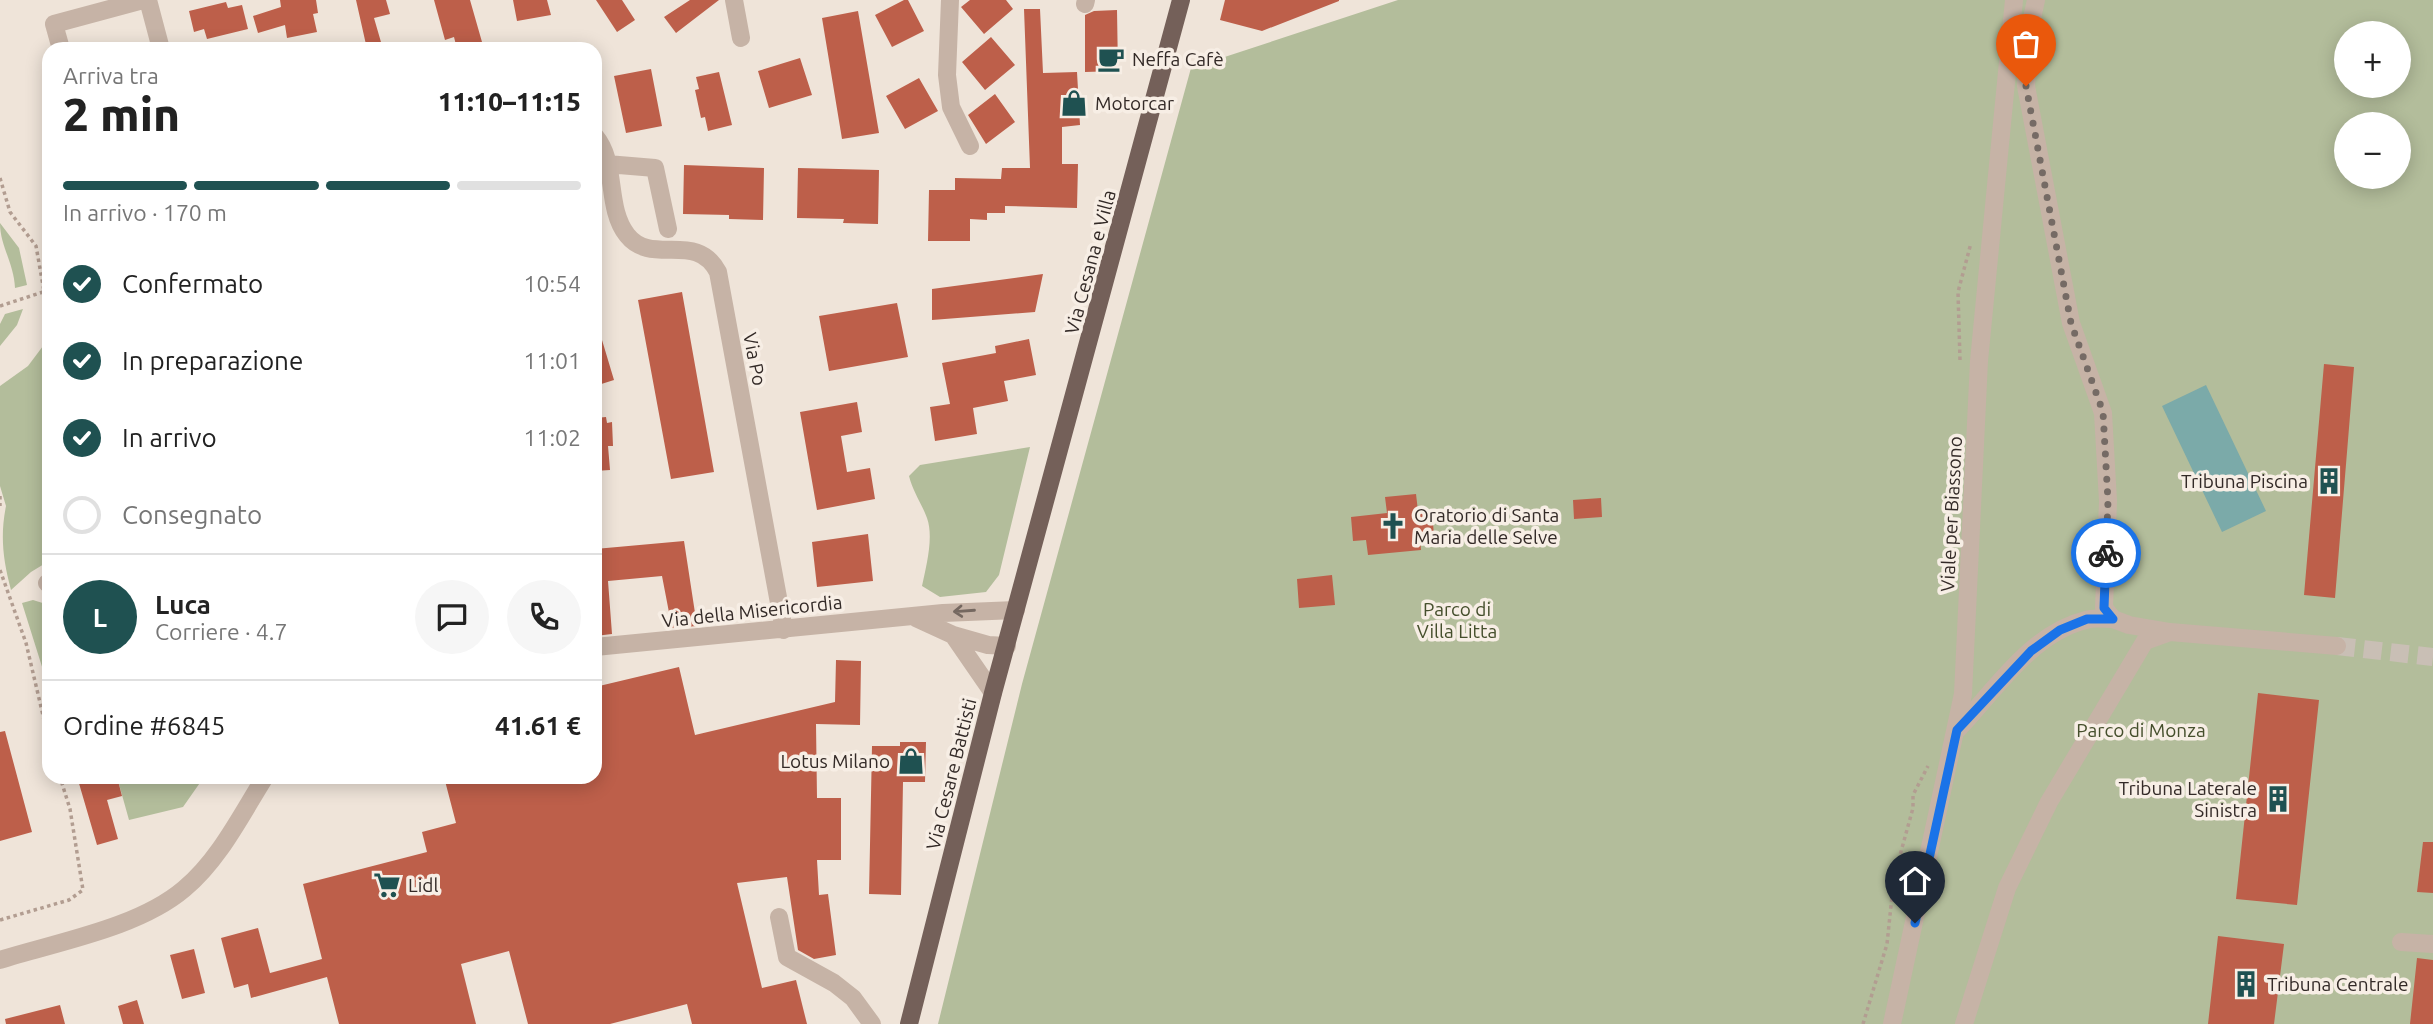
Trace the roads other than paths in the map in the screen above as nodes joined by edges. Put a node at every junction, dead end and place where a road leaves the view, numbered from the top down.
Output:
1 (146, 0) edge
2 (734, 0) edge
3 (950, 0) edge
4 (1181, 0) edge
5 (2014, 0) edge
6 (2036, 0) edge
7 (741, 38) dead end
8 (59, 42) edge
9 (159, 42) edge
10 (970, 146) dead end
11 (602, 152) edge
12 (607, 164) junction
13 (667, 229) dead end
14 (1036, 535) joint
15 (1016, 610) junction
16 (913, 617) junction
17 (2113, 619) junction
18 (784, 630) junction
19 (2170, 632) junction
20 (953, 635) junction
21 (602, 646) edge
22 (1007, 646) junction
23 (2337, 646) tunnel mouth
24 (993, 694) junction
25 (1957, 730) junction
26 (261, 784) edge
27 (779, 916) dead end
28 (2401, 942) dead end
29 (2433, 944) edge
30 (0, 960) edge
31 (872, 1024) edge
32 (909, 1024) edge
33 (1892, 1024) edge
34 (1964, 1024) edge

1 - 8 street
1 - 9 street
2 - 7 street
3 - 10 street
4 - 14 main road, Via Cesana e Villa
5 - 25 street, Viale per Biassono
6 - 17 street
11 - 12 street, Via Po
12 - 13 street
12 - 18 street, Via Po
14 - 15 main road, Via Cesare Battisti
15 -> 16 street, Via della Misericordia
15 - 22 main road, Via Cesare Battisti
16 - 18 street, Via della Misericordia
16 - 20 street, Via della Misericordia
17 - 19 street
17 - 25 street
18 - 21 street, Via della Misericordia
19 - 23 street
19 - 34 street
20 - 22 street, Via della Misericordia
20 - 24 street
22 - 24 main road, Via Cesare Battisti
24 - 32 main road, Via Cesare Battisti
25 - 33 street, Viale per Biassono
26 - 30 street
27 - 31 street
28 - 29 street

